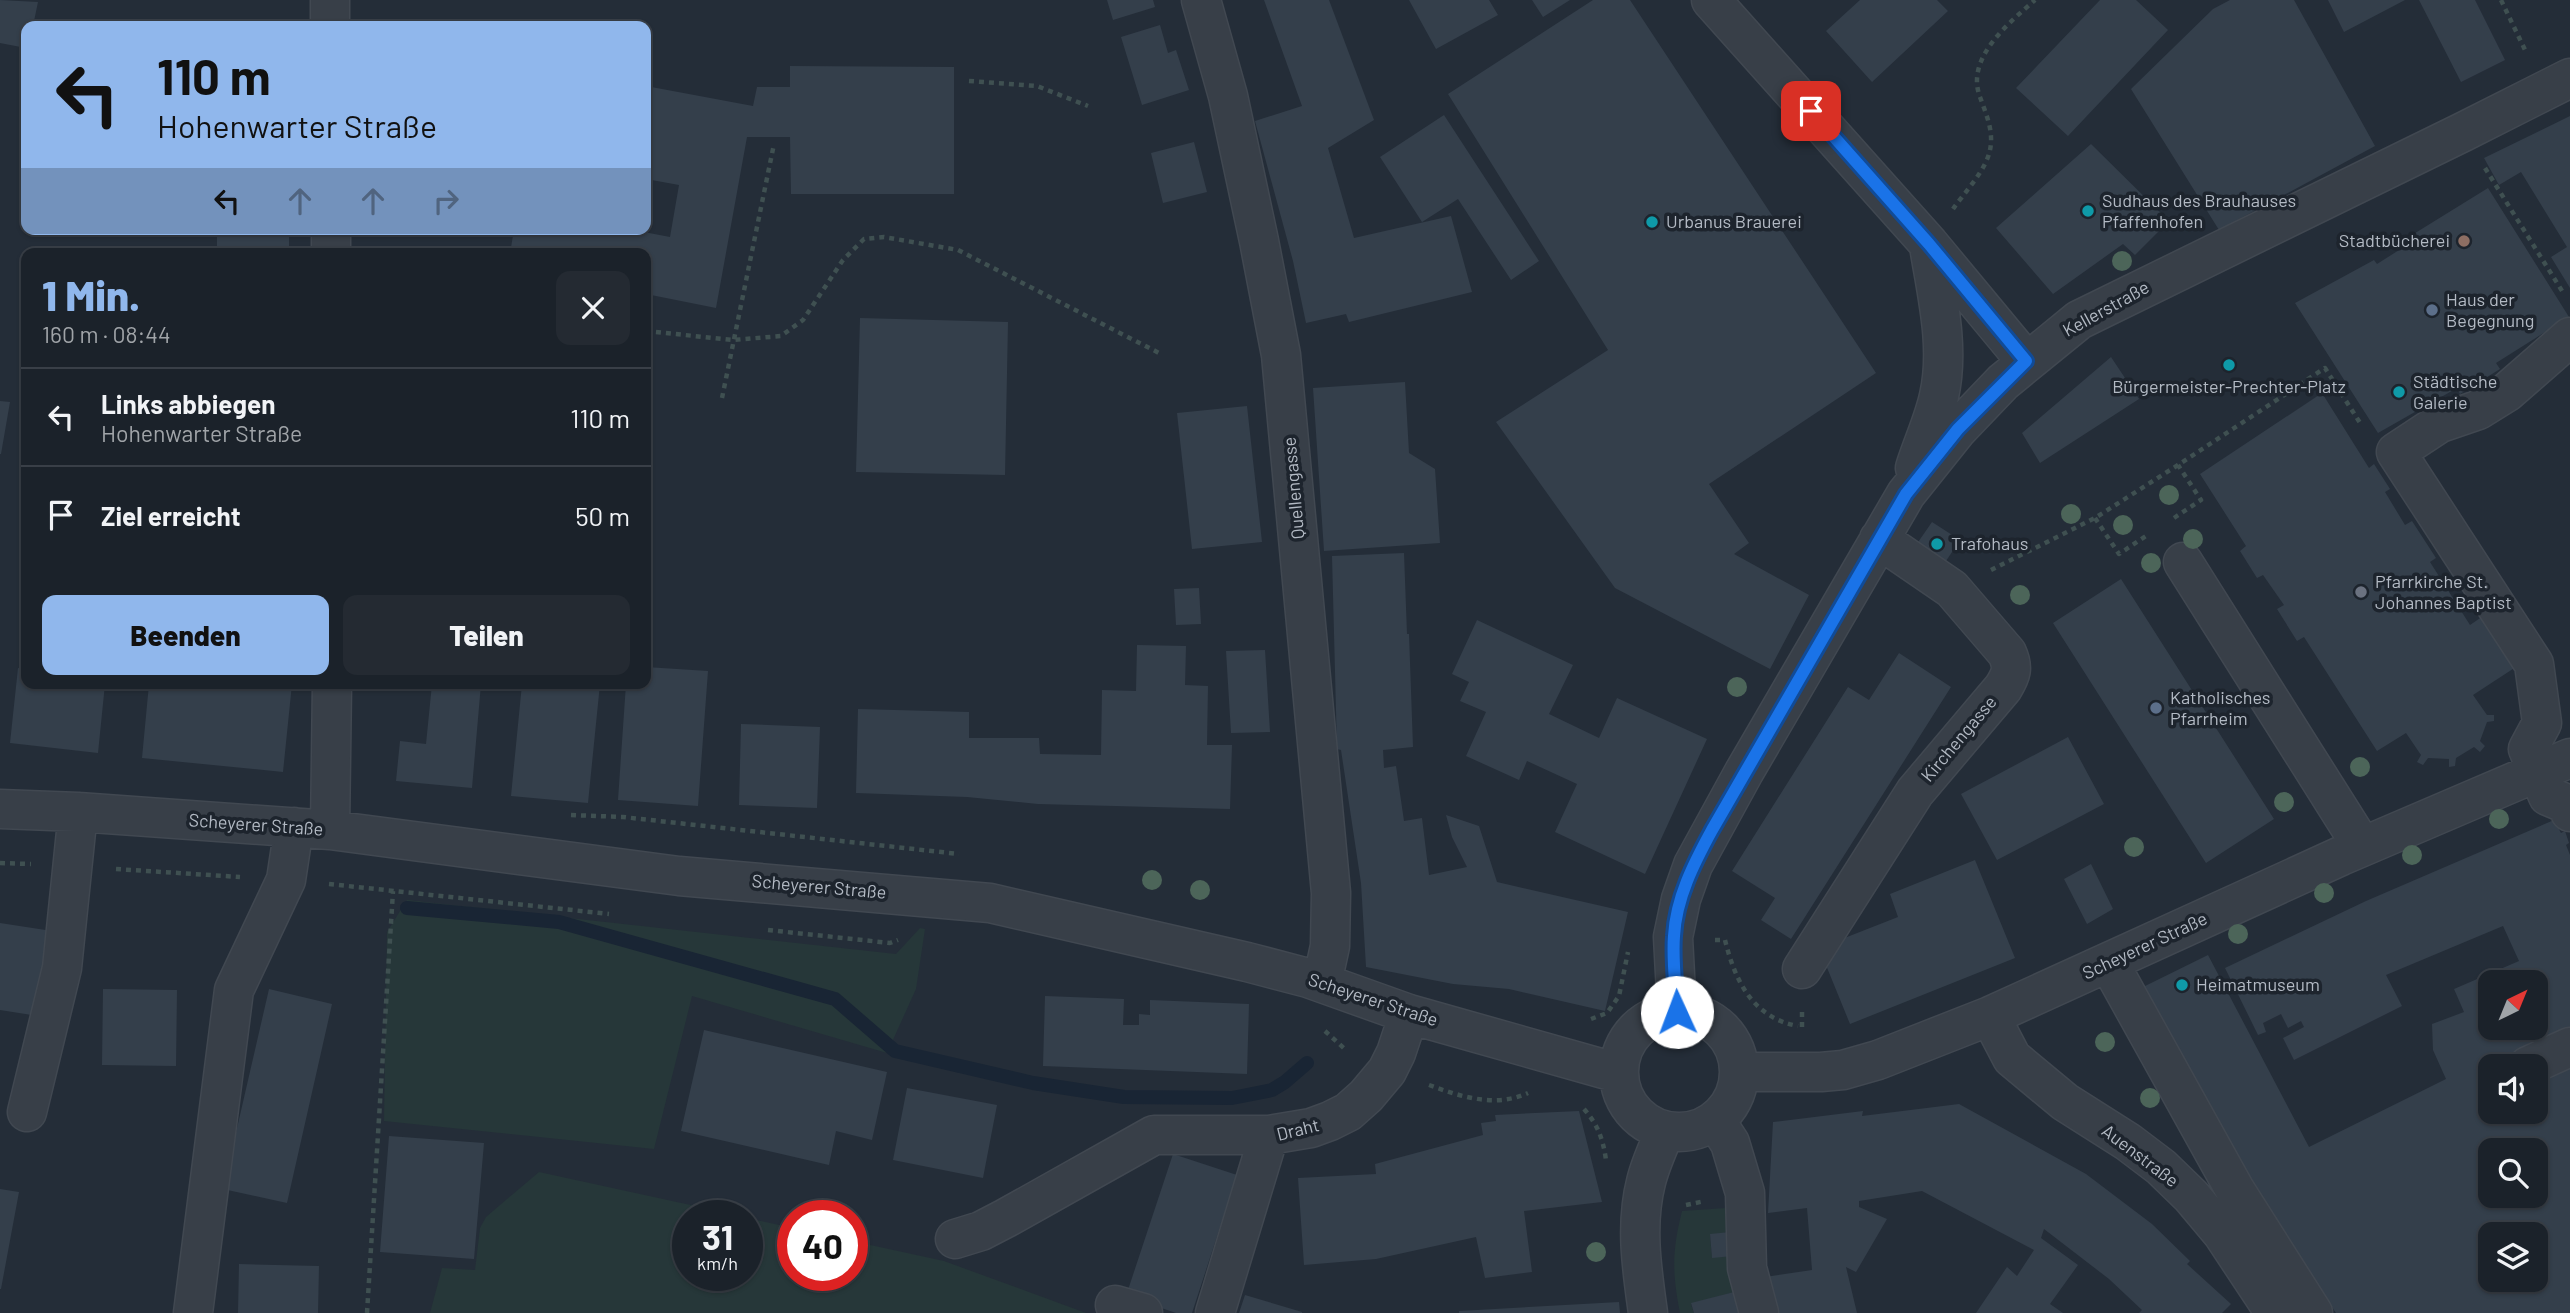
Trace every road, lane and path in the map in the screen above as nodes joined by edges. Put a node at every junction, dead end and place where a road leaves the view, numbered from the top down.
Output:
1 (330, 0) edge
2 (1201, 0) edge
3 (1711, 0) edge
4 (2035, 0) edge
5 (2501, 0) edge
6 (330, 21) edge
7 (970, 80) dead end
8 (2557, 84) edge
9 (1088, 106) dead end
10 (2463, 132) junction
11 (774, 144) dead end
12 (1929, 244) junction
13 (2570, 304) edge
14 (651, 332) edge
15 (2570, 337) edge
16 (733, 340) junction
17 (1161, 354) dead end
18 (2026, 361) junction
19 (722, 398) dead end
20 (2396, 452) junction
21 (2178, 466) junction
22 (1906, 494) junction
23 (2095, 518) junction
24 (2171, 520) dead end
25 (2151, 534) dead end
26 (1879, 539) junction
27 (2183, 562) dead end
28 (1952, 589) junction
29 (331, 689) edge
30 (2556, 714) edge
31 (2554, 765) edge
32 (2568, 808) edge
33 (0, 809) edge
34 (78, 812) junction
35 (312, 829) junction
36 (2362, 846) junction
37 (393, 891) dead end
38 (1725, 940) dead end
39 (1629, 947) dead end
40 (2109, 963) junction
41 (1802, 969) dead end
42 (1322, 983) junction
43 (1677, 1012) junction
44 (1409, 1014) junction
45 (1990, 1016) junction
46 (1585, 1019) dead end
47 (1811, 1028) dead end
48 (2570, 1047) edge
49 (2548, 1057) edge
50 (1739, 1072) junction
51 (1618, 1073) junction
52 (1577, 1102) dead end
53 (27, 1112) dead end
54 (1715, 1120) junction
55 (1665, 1131) junction
56 (1269, 1135) junction
57 (1608, 1172) dead end
58 (1745, 1193) junction
59 (1643, 1205) junction
60 (955, 1239) dead end
61 (193, 1313) edge
62 (367, 1313) edge
63 (1215, 1313) edge
64 (1648, 1313) edge
65 (1759, 1313) edge
66 (2275, 1313) edge
67 (2313, 1313) edge

1 - 6 street
2 - 42 street, Quellengasse
3 - 12 street
4 - 12 path
5 - 8 path
7 - 9 path
8 - 10 street, Kellerstraße
10 - 13 path
10 - 18 street, Kellerstraße
11 - 16 path
12 - 18 street
12 - 22 street
14 - 16 path
15 - 20 street
16 - 17 path
16 - 19 path
18 - 22 street, Kellerstraße
20 - 21 path
20 - 30 street
21 - 23 path
21 - 24 path
22 - 26 street, Kellerstraße
23 - 25 path
23 - 28 path
26 - 28 street, Kirchengasse
26 - 43 street, Kellerstraße
27 - 36 street
28 - 41 street, Kirchengasse
29 - 35 street
30 - 31 street
31 - 32 street
31 - 36 street, Scheyerer Straße
33 - 34 street, Scheyerer Straße
34 - 35 street, Scheyerer Straße
34 - 53 street
35 - 42 street, Scheyerer Straße
35 - 61 street
36 - 40 street, Scheyerer Straße
37 - 62 path
38 - 47 path
39 - 46 path
40 - 45 street, Scheyerer Straße
40 - 67 street
42 - 44 street, Scheyerer Straße
43 - 50 street
43 - 51 street
44 - 51 street, Scheyerer Straße
44 - 56 street, Draht
45 - 50 street, Scheyerer Straße
45 - 66 street, Auenstraße
48 - 49 street
50 - 54 street
51 - 55 street
52 - 57 path
54 - 55 street
54 - 58 street
55 - 59 street
56 - 60 street
56 - 63 street, Draht
58 - 59 path
58 - 65 street
59 - 64 street

